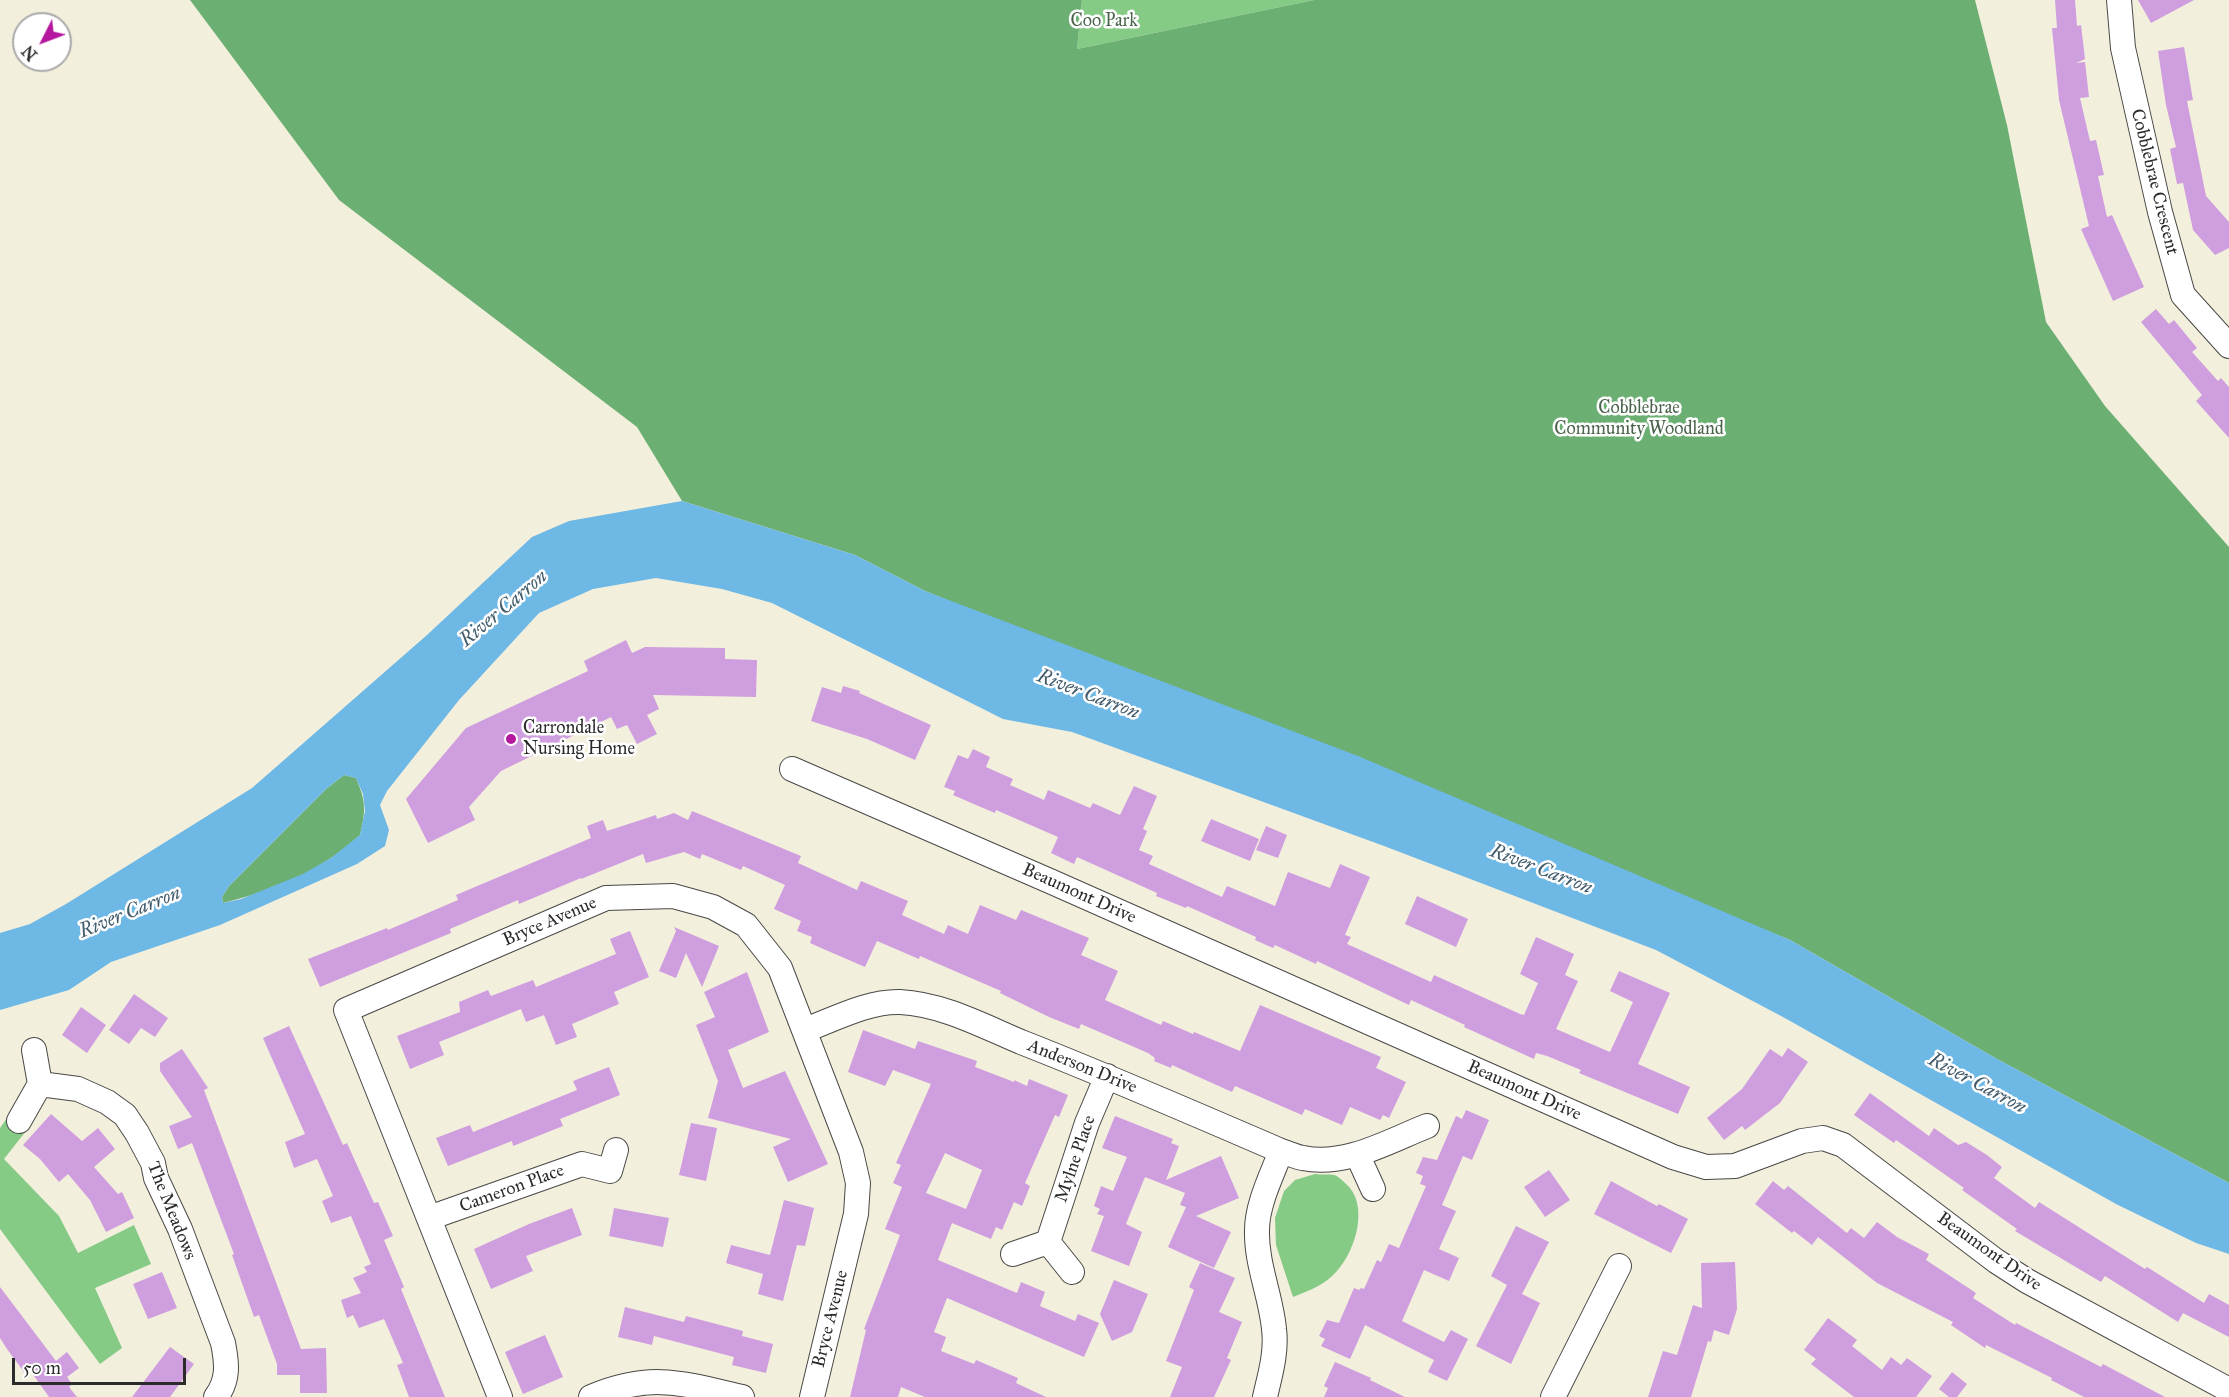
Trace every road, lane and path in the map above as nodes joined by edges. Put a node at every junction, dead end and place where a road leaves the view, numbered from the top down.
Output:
1 (2119, 0) edge
2 (2229, 346) edge
3 (792, 769) dead end
4 (805, 1030) junction
5 (34, 1050) dead end
6 (1107, 1076) junction
7 (40, 1084) junction
8 (19, 1121) dead end
9 (1427, 1126) dead end
10 (616, 1150) dead end
11 (1281, 1151) junction
12 (1357, 1154) junction
13 (1373, 1189) dead end
14 (429, 1218) junction
15 (1048, 1242) junction
16 (1013, 1254) dead end
17 (1619, 1266) dead end
18 (1072, 1272) dead end
19 (2229, 1390) edge
20 (216, 1397) edge
21 (500, 1397) edge
22 (591, 1397) edge
23 (742, 1397) edge
24 (812, 1397) edge
25 (1264, 1397) edge
26 (1553, 1397) edge

1 - 2 street, Cobblebrae Crescent
3 - 19 street, Beaumont Drive
4 - 6 street, Anderson Drive
4 - 14 street, Bryce Avenue
4 - 24 street, Bryce Avenue
5 - 7 street
6 - 11 street, Anderson Drive
6 - 15 street, Mylne Place
7 - 8 street
7 - 20 street, The Meadows
9 - 12 street, Anderson Drive
10 - 14 street, Cameron Place
11 - 12 street, Anderson Drive
11 - 25 street
12 - 13 street
14 - 21 street, Bryce Avenue
15 - 16 street
15 - 18 street
17 - 26 street
22 - 23 street

